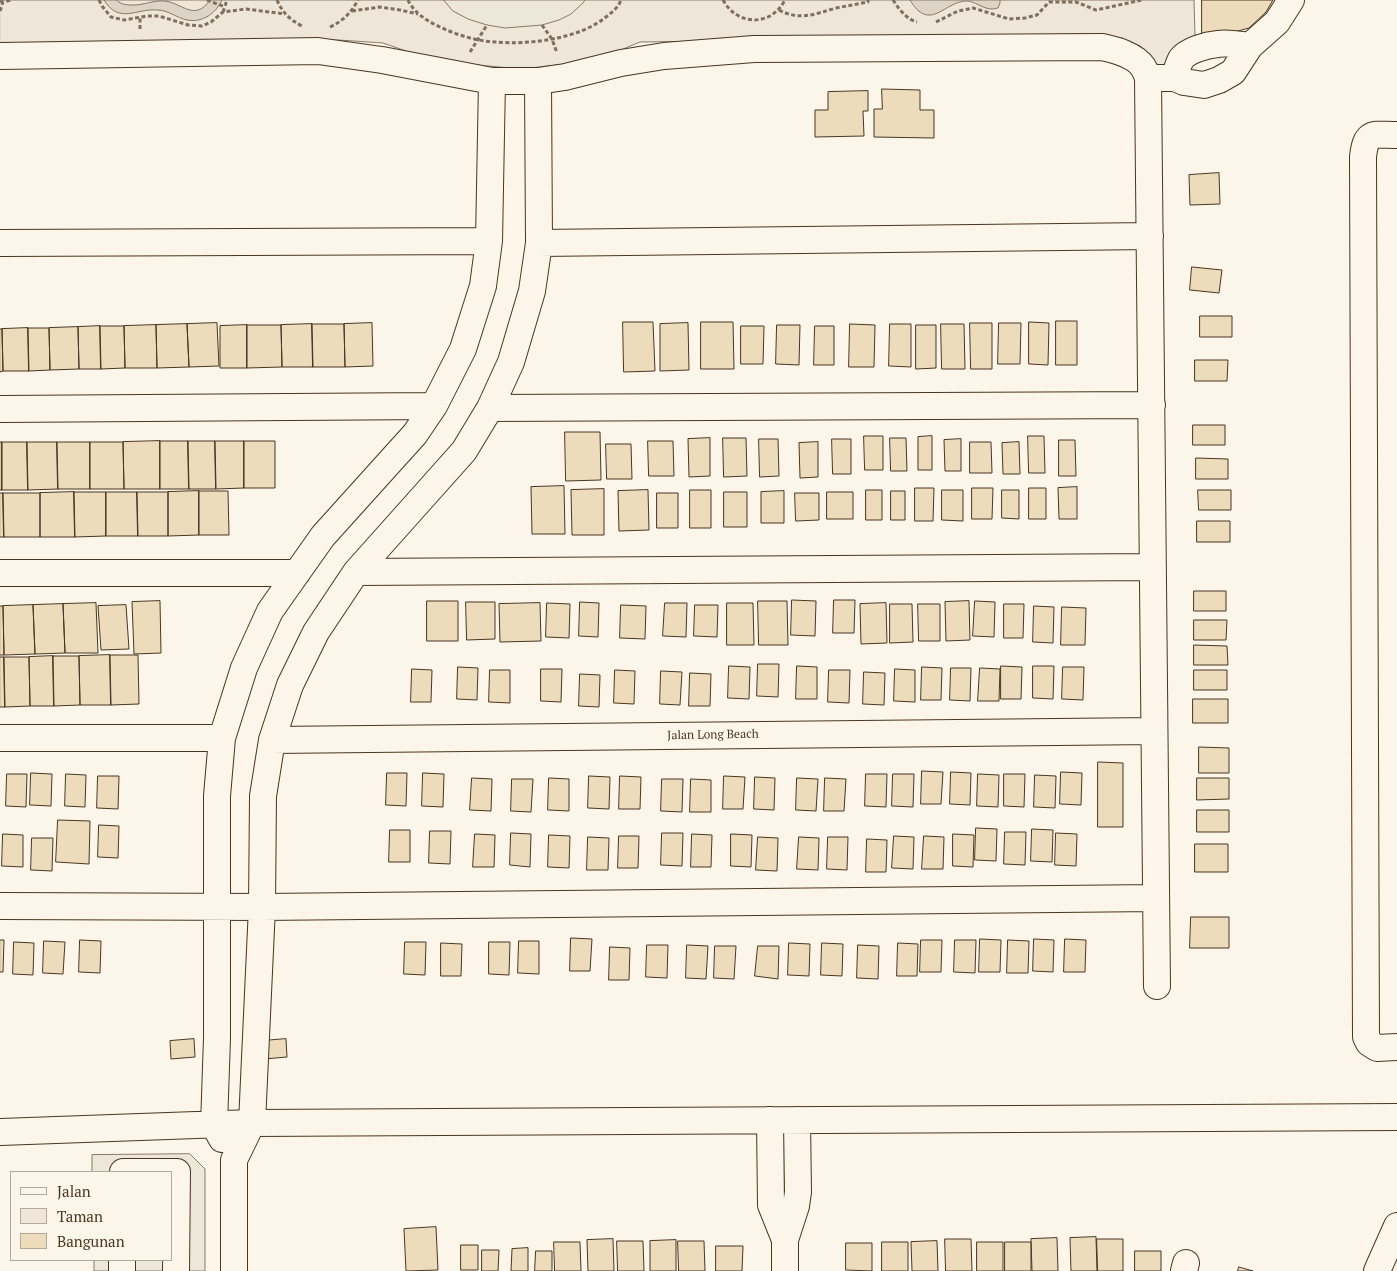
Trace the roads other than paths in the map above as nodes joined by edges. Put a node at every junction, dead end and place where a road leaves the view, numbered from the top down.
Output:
1 (1291, 0) edge
2 (1250, 46) junction
3 (0, 56) edge
4 (1148, 78) junction
5 (1175, 78) junction
6 (492, 81) junction
7 (538, 81) junction
8 (1397, 135) edge
9 (1150, 236) junction
10 (489, 241) junction
11 (540, 242) junction
12 (0, 243) edge
13 (1152, 405) junction
14 (434, 406) junction
15 (490, 408) junction
16 (0, 409) edge
17 (1153, 567) junction
18 (356, 572) junction
19 (0, 573) edge
20 (297, 573) junction
21 (1154, 730) junction
22 (0, 738) edge
23 (222, 738) junction
24 (272, 740) junction
25 (1156, 898) junction
26 (0, 906) edge
27 (218, 907) junction
28 (262, 907) junction
29 (1157, 986) dead end
30 (1397, 1047) edge
31 (1397, 1117) edge
32 (770, 1120) junction
33 (797, 1120) junction
34 (252, 1123) junction
35 (214, 1124) junction
36 (0, 1132) edge
37 (234, 1160) junction
38 (172, 1172) edge
39 (1397, 1226) edge
40 (785, 1240) junction
41 (176, 1271) edge
42 (234, 1271) edge
43 (785, 1271) edge
44 (1377, 1271) edge

1 - 2 street
2 - 5 street
2 - 5 street
3 - 6 street
4 - 5 street
4 - 7 street
4 - 9 street
6 - 7 street
6 - 10 street
7 - 11 street
8 - 30 street
9 - 11 street
9 - 13 street
10 - 12 street
10 - 14 street
11 - 15 street
13 - 15 street
13 - 17 street
14 - 16 street
14 - 20 street
15 - 18 street
17 - 18 street
17 - 21 street
18 - 24 street
19 - 20 street
20 - 23 street
21 - 24 street, Jalan Long Beach
21 - 25 street
22 - 23 street
23 - 27 street
24 - 28 street
25 - 28 street
25 - 29 street
26 - 27 street
27 - 28 street
27 - 35 street
28 - 34 street
31 - 33 street
32 - 33 street
32 - 34 street
32 - 40 street
33 - 40 street
34 - 35 street
34 - 37 street
35 - 36 street
35 - 37 street
37 - 42 street
38 - 41 street
39 - 44 street
40 - 43 street

